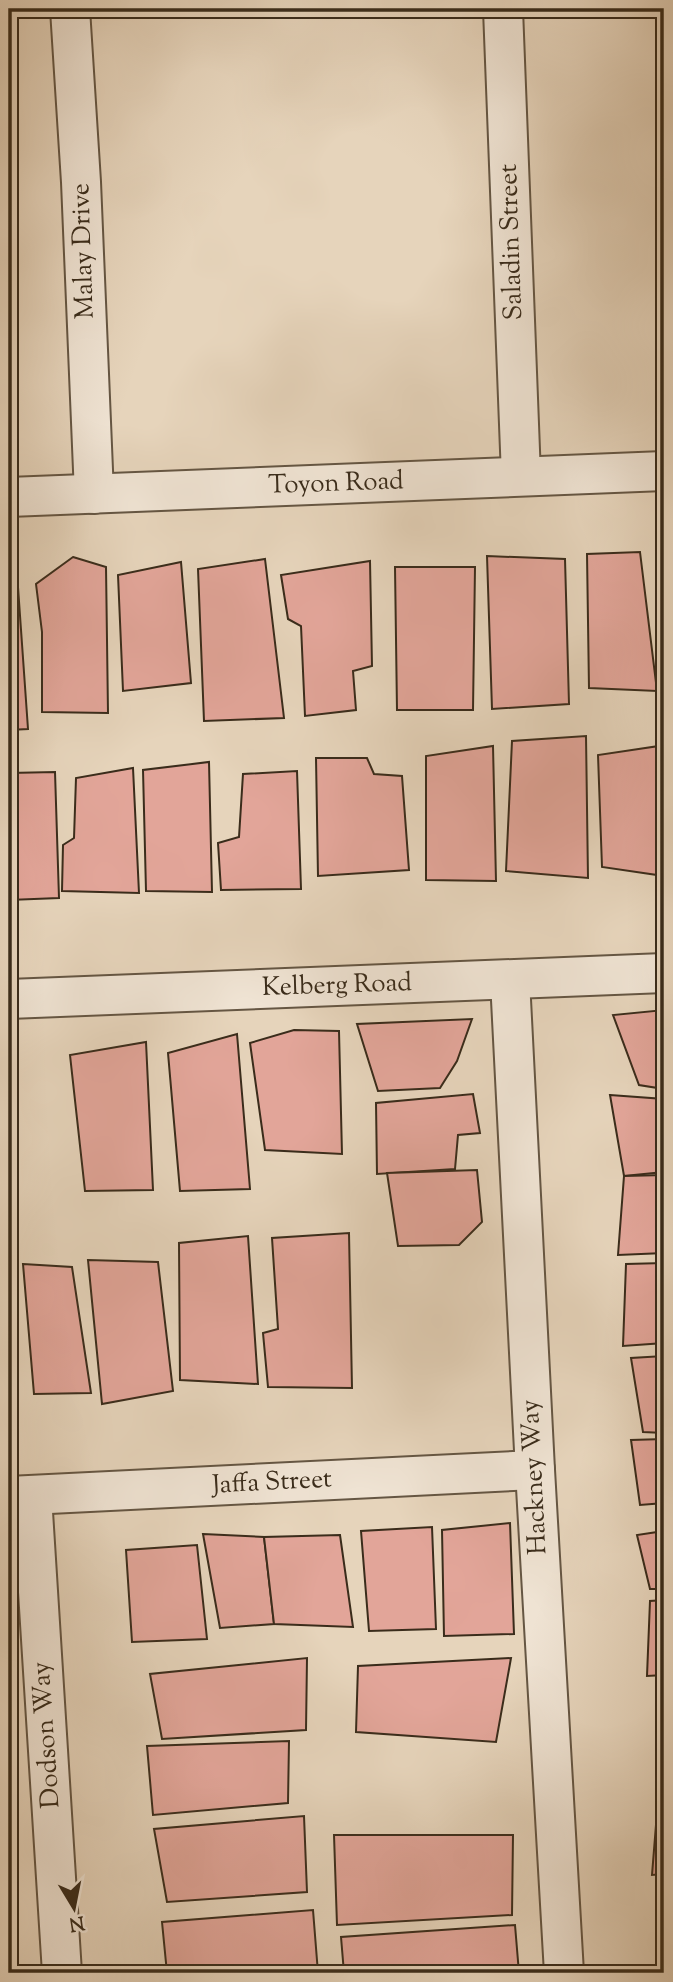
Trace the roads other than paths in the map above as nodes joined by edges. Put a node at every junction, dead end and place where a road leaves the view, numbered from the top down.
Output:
1 (70, 9) edge
2 (503, 9) edge
3 (664, 471) edge
4 (521, 476) junction
5 (94, 494) junction
6 (9, 497) edge
7 (664, 973) edge
8 (510, 980) junction
9 (9, 999) edge
10 (535, 1470) junction
11 (20, 1496) edge
12 (62, 1973) edge
13 (564, 1973) edge

1 - 5 street, Malay Drive
2 - 4 street, Saladin Street
3 - 4 street, Toyon Road
4 - 5 street, Toyon Road
5 - 6 street, Toyon Road
7 - 8 street, Kelberg Road
8 - 9 street, Kelberg Road
8 - 10 street, Hackney Way
10 - 11 street, Jaffa Street
10 - 13 street, Hackney Way
11 - 12 street, Dodson Way

